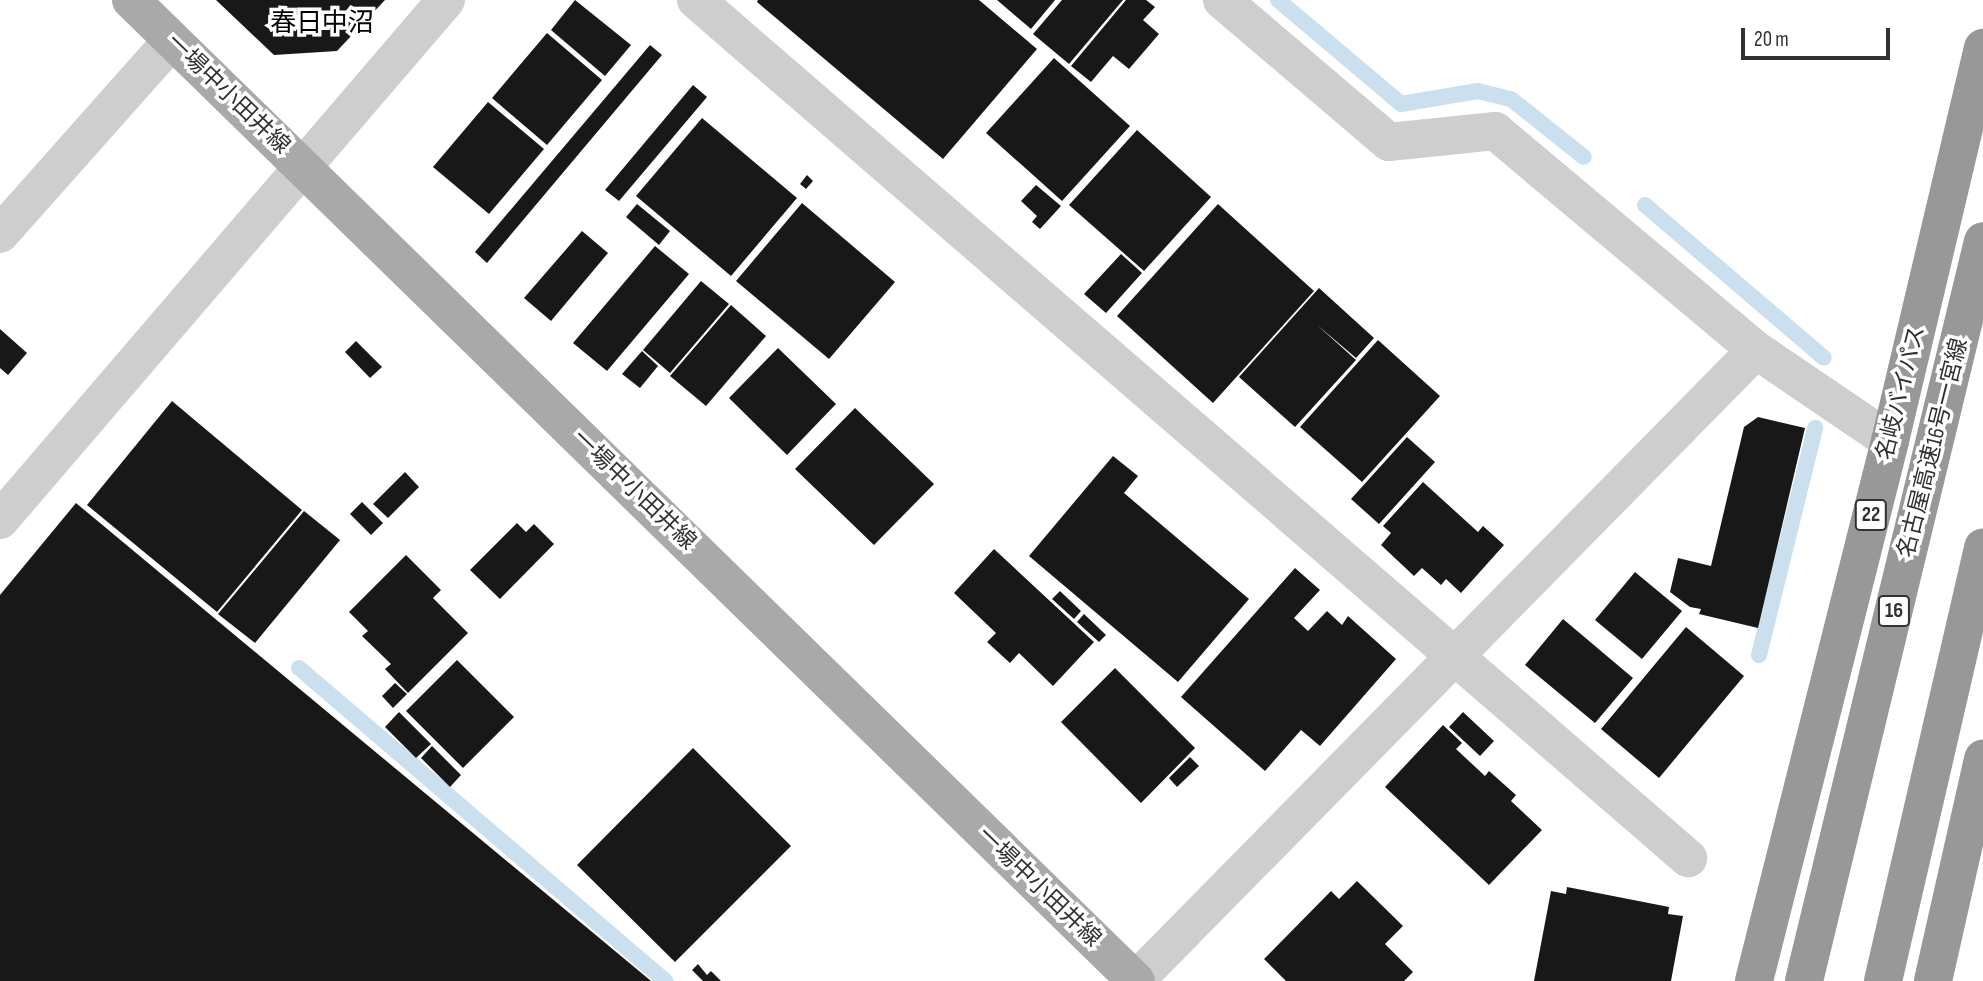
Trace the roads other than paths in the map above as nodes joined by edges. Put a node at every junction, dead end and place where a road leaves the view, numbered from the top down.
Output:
1 (131, 0) edge
2 (446, 0) edge
3 (696, 0) edge
4 (1222, 0) edge
5 (172, 40) junction
6 (1983, 48) edge
7 (303, 167) junction
8 (8, 208) edge
9 (1983, 241) edge
10 (1756, 350) junction
11 (1889, 441) junction
12 (0, 520) edge
13 (1983, 547) edge
14 (1455, 656) junction
15 (1983, 759) edge
16 (1688, 858) dead end
17 (1135, 981) edge
18 (1754, 981) edge
19 (1804, 981) edge
20 (1883, 981) edge
21 (1933, 981) edge

1 - 5 main road, 一場中小田井線
2 - 7 street
3 - 14 street
4 - 10 street
5 - 7 main road, 一場中小田井線
5 - 8 street
6 - 11 highway, 名岐バイパス / 22
7 - 12 street
7 - 17 main road, 一場中小田井線
9 - 19 highway, 名古屋高速16号一宮線 / 16
10 - 11 street
10 - 14 street
11 - 18 highway, 名岐バイパス / 22
13 - 20 highway
14 - 16 street
14 - 17 street
15 - 21 highway

